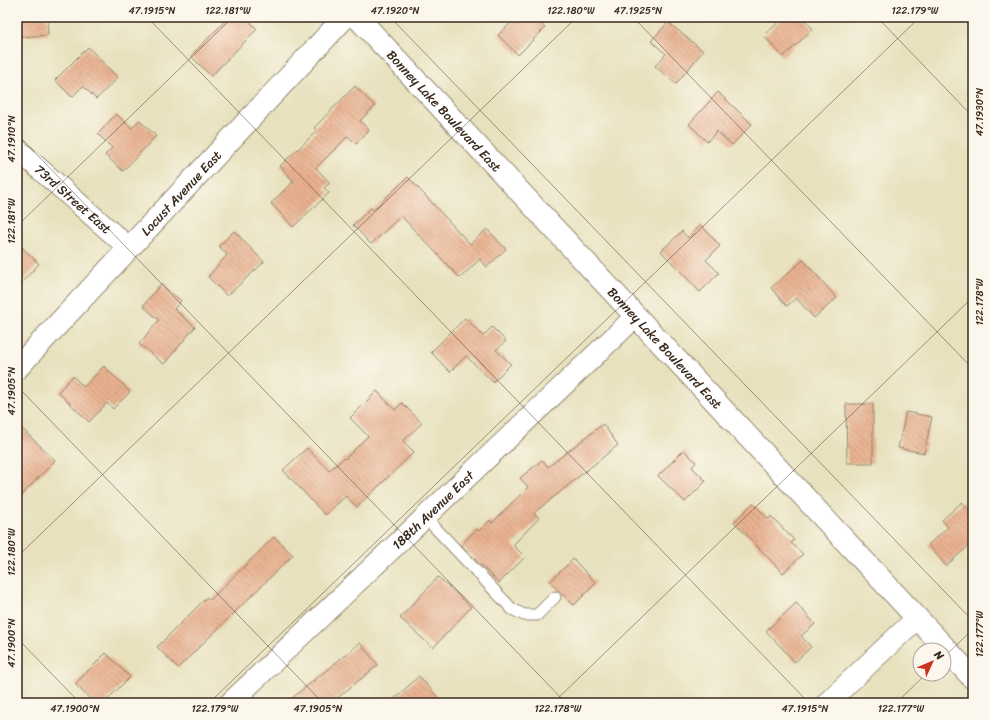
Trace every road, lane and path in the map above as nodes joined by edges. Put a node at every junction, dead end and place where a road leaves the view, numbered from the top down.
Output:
1 (345, 17) edge
2 (357, 17) edge
3 (17, 149) edge
4 (129, 248) junction
5 (636, 316) junction
6 (17, 368) edge
7 (425, 517) junction
8 (556, 597) dead end
9 (917, 618) junction
10 (973, 678) edge
11 (230, 703) edge
12 (828, 703) edge

1 - 4 street, Locust Avenue East
2 - 5 street, Bonney Lake Boulevard East
3 - 4 street, 73rd Street East
4 - 6 street, Locust Avenue East
5 - 7 street, 188th Avenue East
5 - 9 street, Bonney Lake Boulevard East
7 - 8 lane
7 - 11 street, 188th Avenue East
9 - 10 street, Bonney Lake Boulevard East
9 - 12 street

